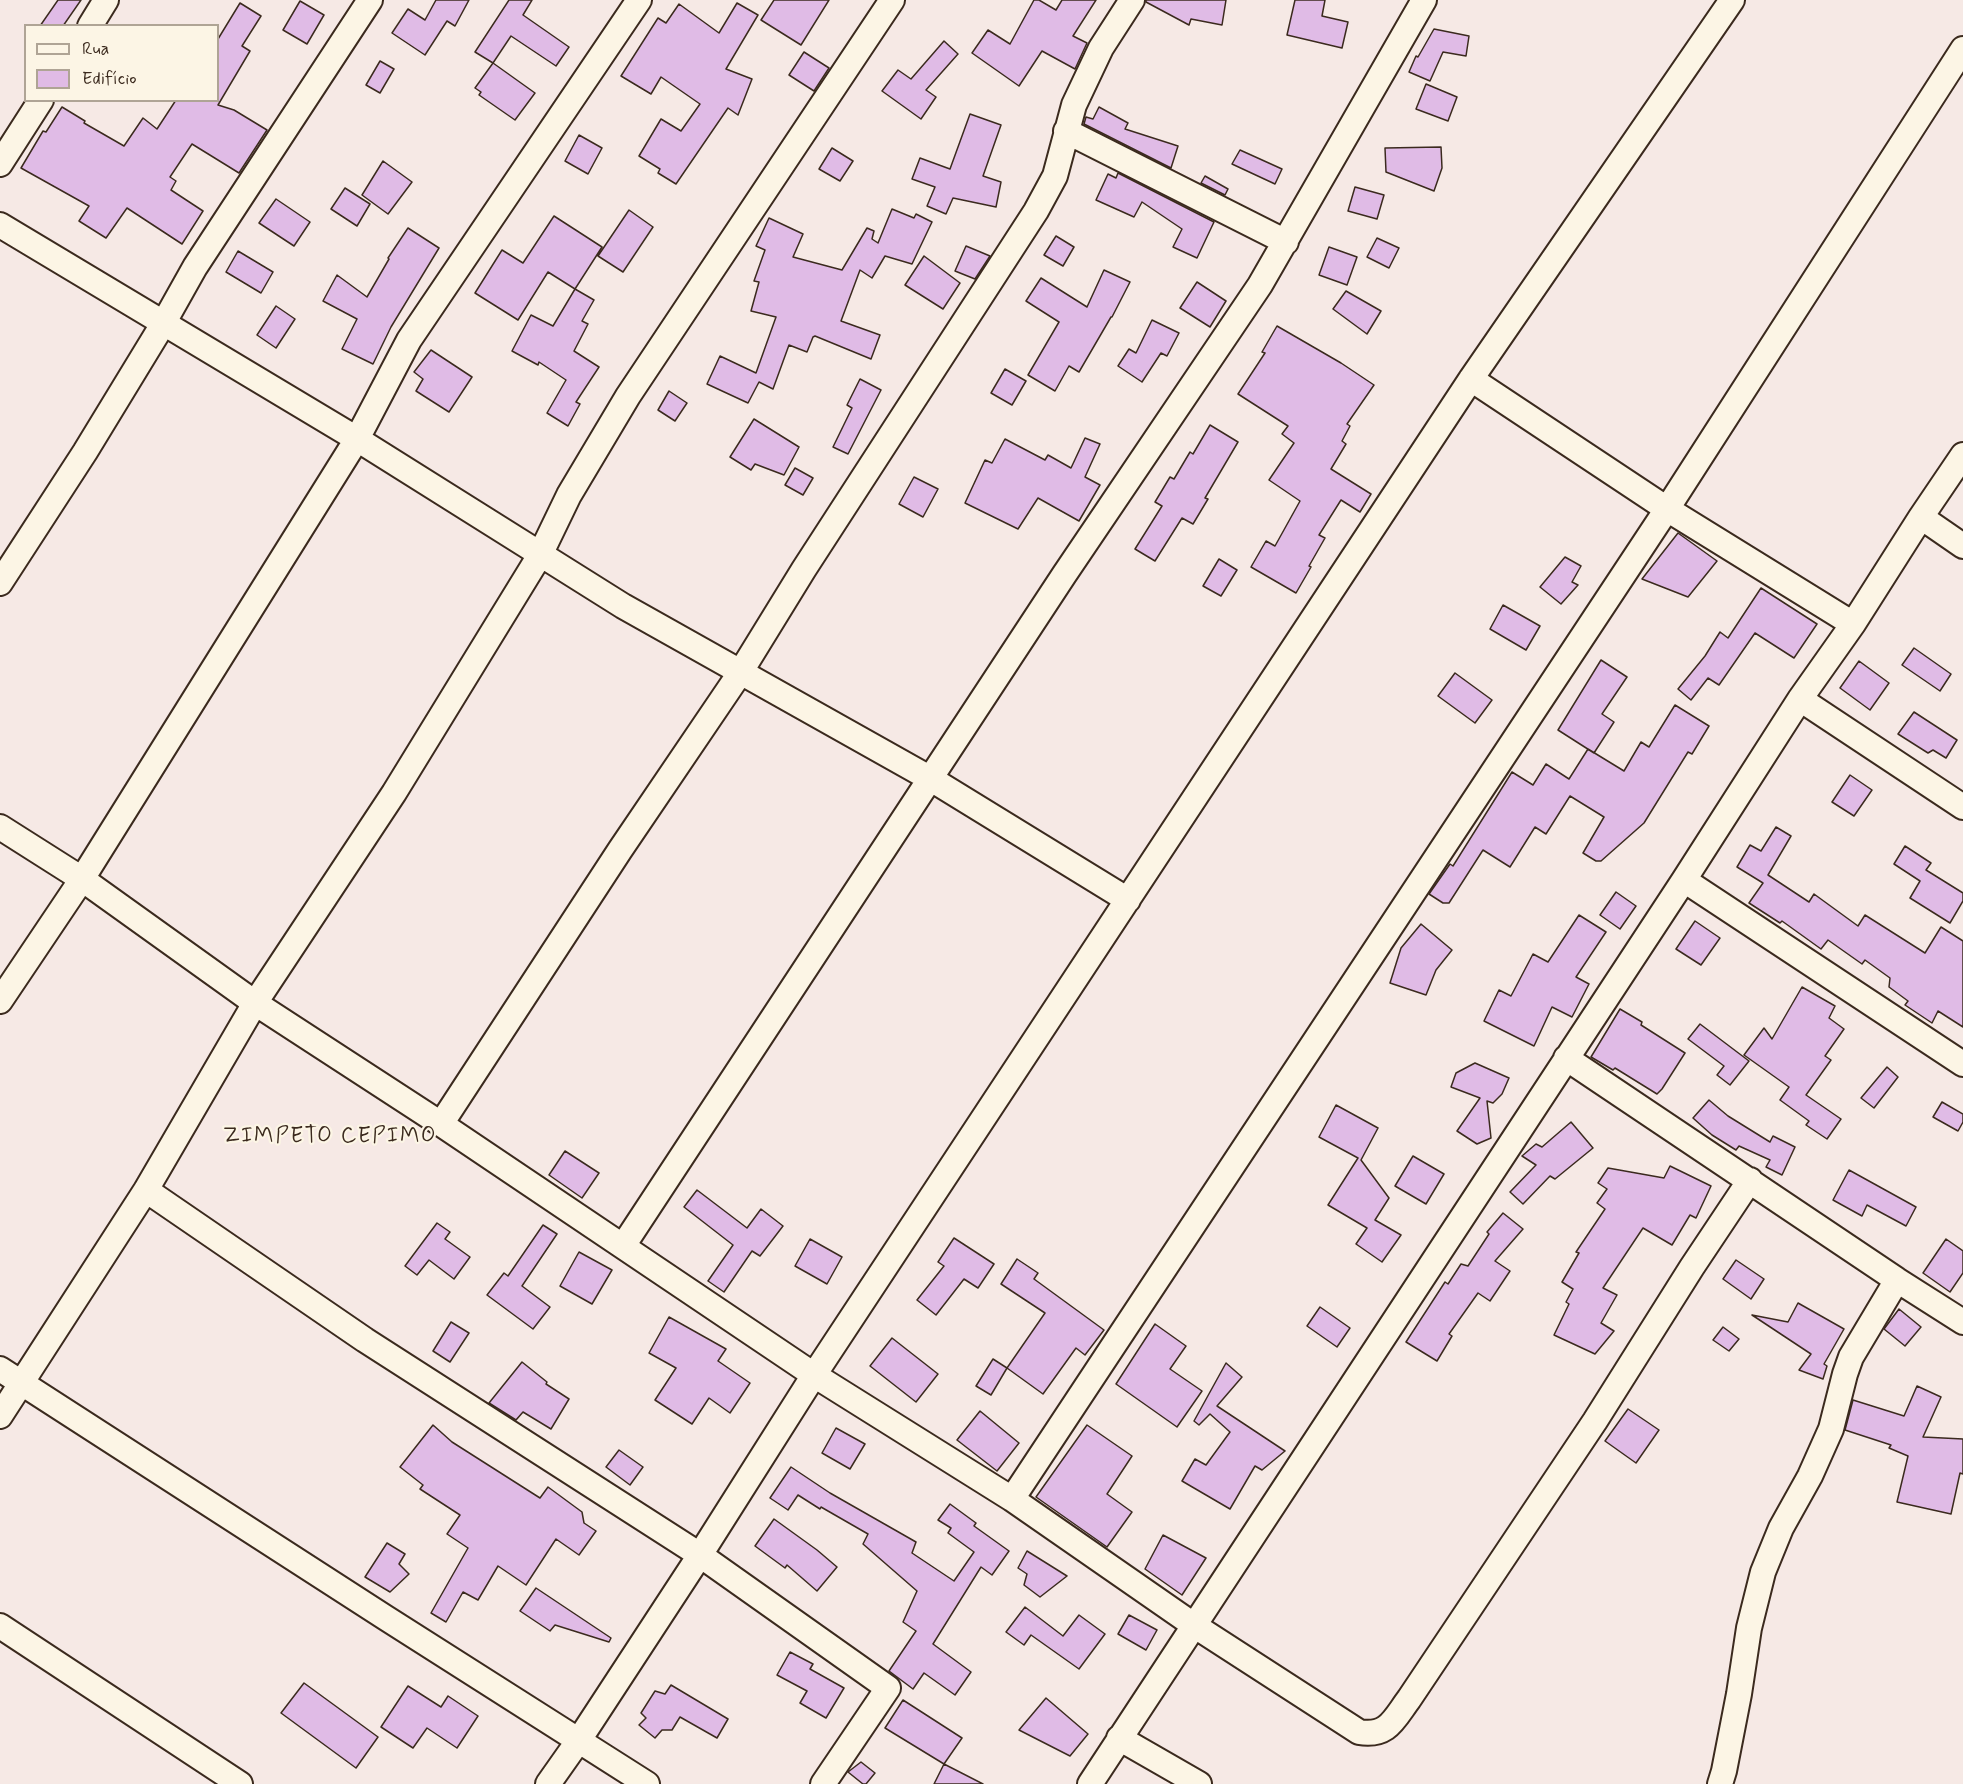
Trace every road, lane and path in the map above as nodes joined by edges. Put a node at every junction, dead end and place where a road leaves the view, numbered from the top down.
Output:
1 (106, 0) edge
2 (370, 0) edge
3 (639, 0) edge
4 (892, 0) edge
5 (1132, 0) edge
6 (1424, 0) edge
7 (1732, 0) edge
8 (91, 24) edge
9 (1963, 49) edge
10 (40, 102) edge
11 (1066, 131) junction
12 (0, 164) edge
13 (0, 225) edge
14 (1286, 242) junction
15 (163, 324) junction
16 (1471, 379) junction
17 (357, 439) junction
18 (1963, 455) edge
19 (1667, 509) junction
20 (1921, 518) junction
21 (1963, 546) edge
22 (540, 555) junction
23 (0, 583) edge
24 (1853, 624) junction
25 (740, 673) junction
26 (1800, 699) junction
27 (932, 779) junction
28 (1963, 807) edge
29 (0, 827) edge
30 (82, 879) junction
31 (1684, 880) junction
32 (1128, 900) junction
33 (0, 1001) edge
34 (255, 1003) junction
35 (1566, 1058) junction
36 (1963, 1064) edge
37 (441, 1124) junction
38 (1750, 1180) junction
39 (146, 1190) junction
40 (623, 1246) junction
41 (1897, 1280) junction
42 (1963, 1322) edge
43 (0, 1369) edge
44 (814, 1375) junction
45 (21, 1384) junction
46 (0, 1416) edge
47 (1012, 1499) junction
48 (700, 1556) junction
49 (0, 1626) edge
50 (1196, 1626) junction
51 (1119, 1738) junction
52 (579, 1740) junction
53 (240, 1784) edge
54 (548, 1784) edge
55 (647, 1784) edge
56 (823, 1784) edge
57 (1090, 1784) edge
58 (1199, 1784) edge
59 (1720, 1784) edge

1 - 8 street
2 - 15 street
3 - 17 street
4 - 22 street
5 - 11 street
6 - 14 street
7 - 16 street
9 - 19 street
10 - 12 street
11 - 14 street
11 - 25 street
13 - 15 street
14 - 27 street
15 - 17 street
15 - 23 street
16 - 19 street
16 - 32 street
17 - 22 street
17 - 30 street
18 - 20 street
19 - 24 street
19 - 47 street
20 - 21 street
20 - 24 street
22 - 25 street
22 - 34 street
24 - 26 street
25 - 27 street
25 - 37 street
26 - 28 street
26 - 31 street
27 - 32 street
27 - 40 street
29 - 30 street
30 - 33 street
30 - 34 street
31 - 35 street
31 - 36 street
32 - 44 street
34 - 37 street
34 - 39 street
35 - 38 street
35 - 50 street
37 - 40 street
38 - 41 street
38 - 50 street
39 - 45 street
39 - 48 street
40 - 44 street
41 - 42 street
41 - 59 street
43 - 45 street
44 - 47 street
44 - 48 street
45 - 46 street
45 - 52 street
47 - 50 street
48 - 52 street
48 - 56 street
49 - 53 street
50 - 51 street
51 - 57 street
51 - 58 street
52 - 54 street
52 - 55 street

